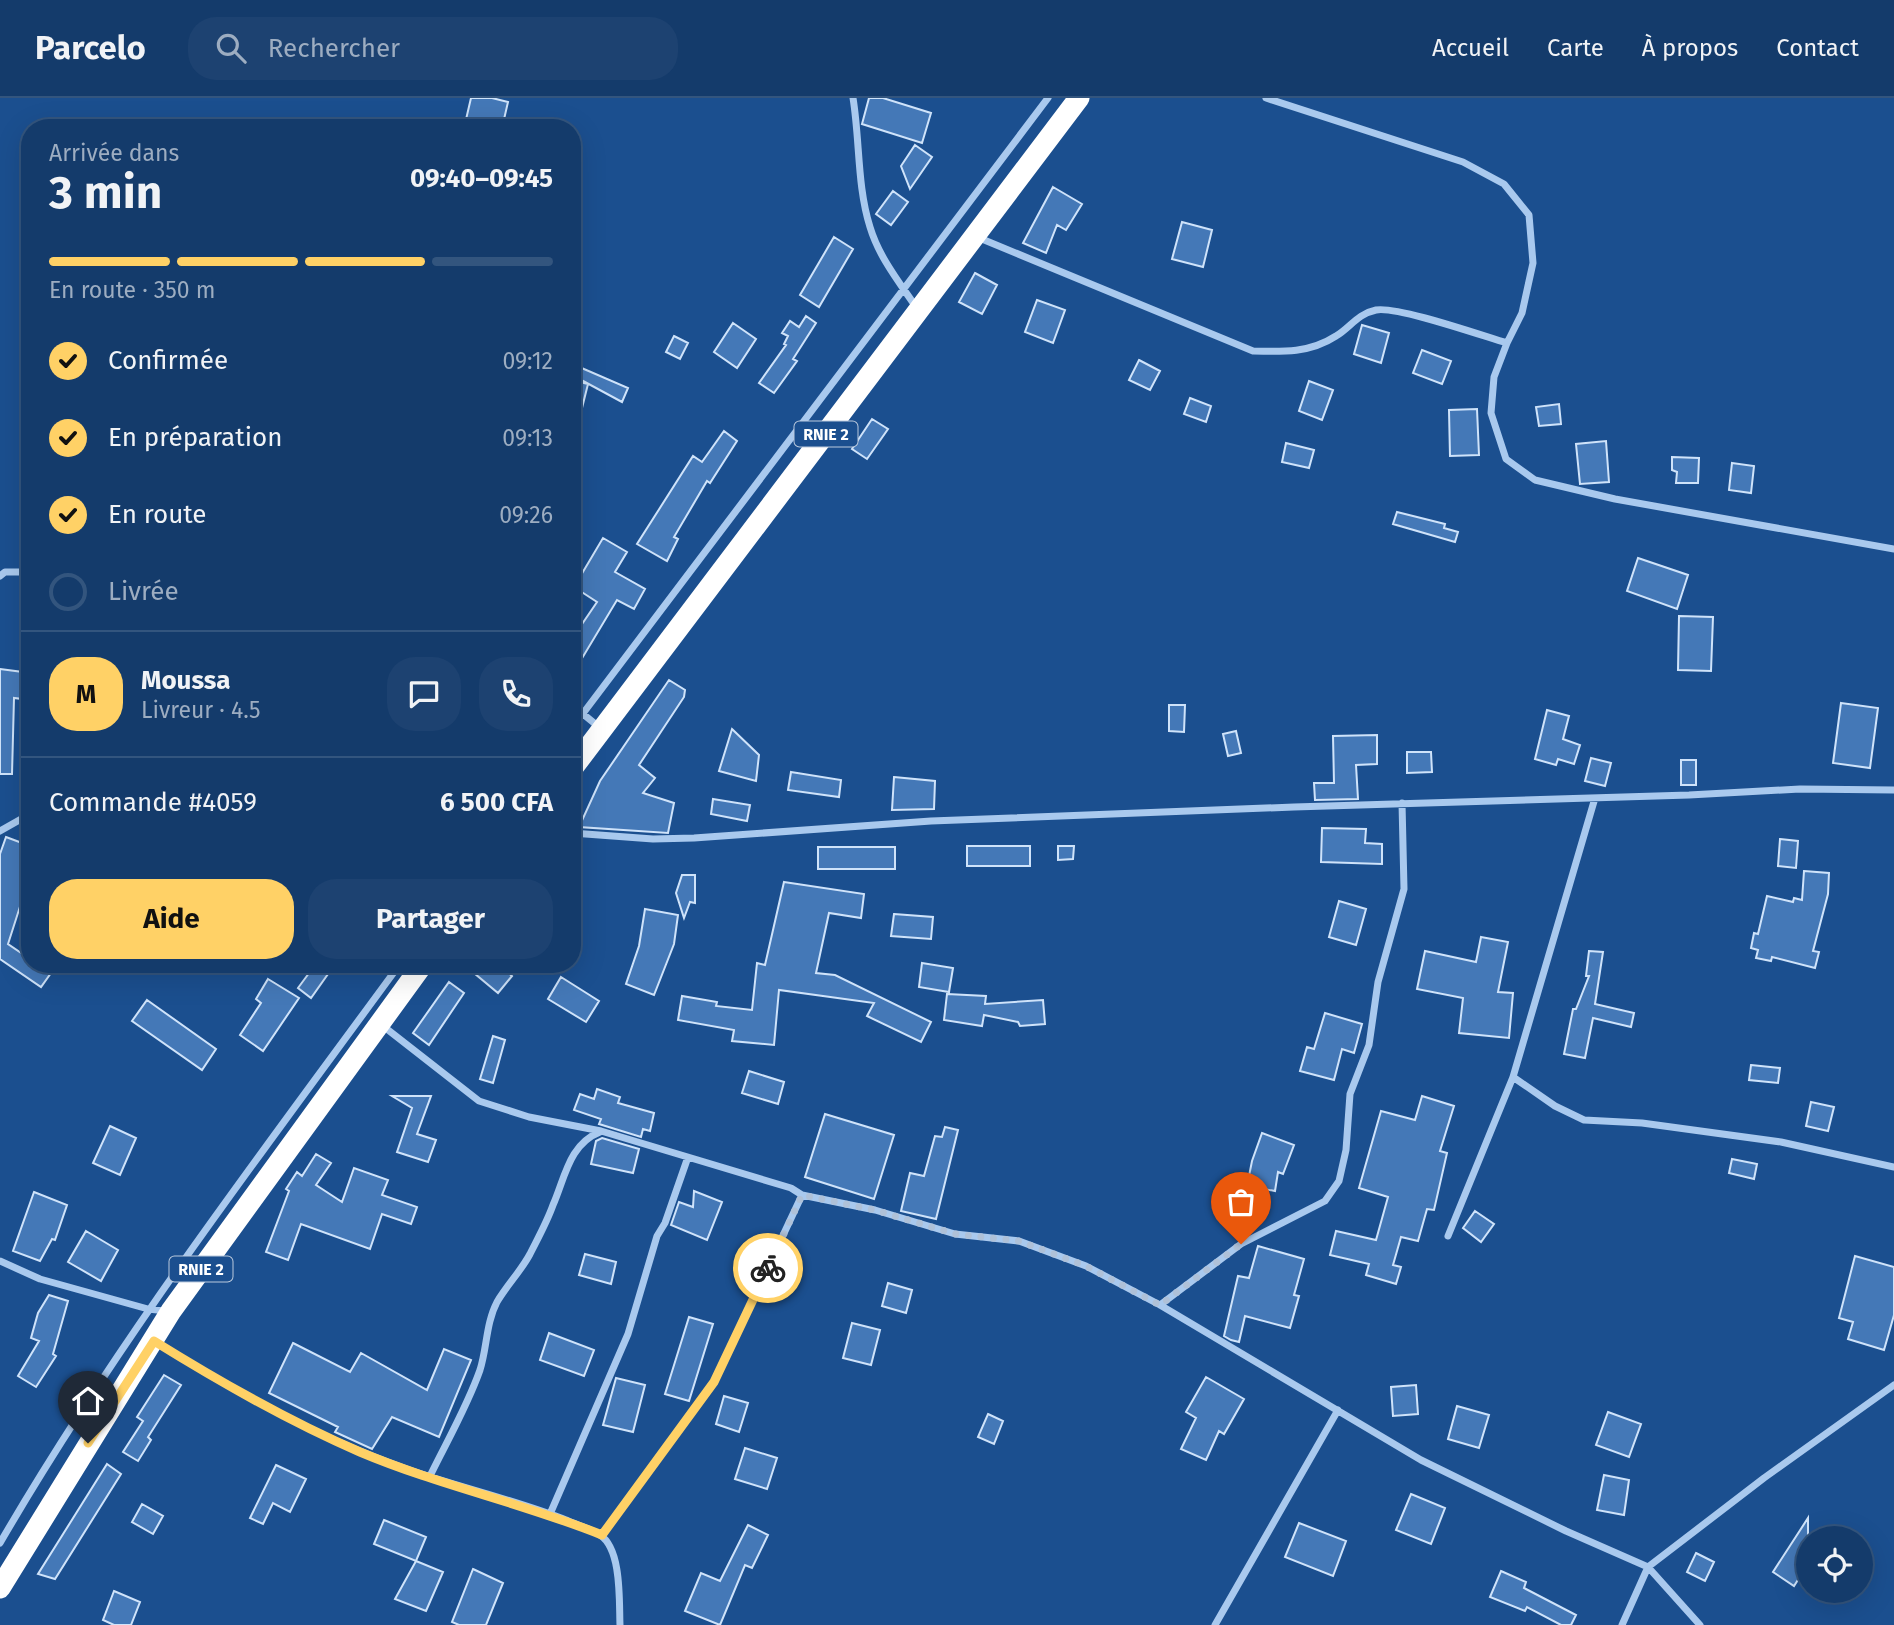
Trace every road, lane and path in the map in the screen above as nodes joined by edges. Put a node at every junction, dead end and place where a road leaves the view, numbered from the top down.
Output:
1 (853, 98) edge
2 (1048, 98) edge
3 (1079, 98) edge
4 (1266, 98) edge
5 (975, 237) junction
6 (904, 290) junction
7 (919, 312) junction
8 (1507, 342) junction
9 (1894, 549) edge
10 (21, 572) edge
11 (0, 576) edge
12 (583, 714) junction
13 (581, 717) edge
14 (602, 729) junction
15 (581, 757) edge
16 (1894, 790) edge
17 (1595, 798) junction
18 (1402, 803) junction
19 (21, 819) edge
20 (0, 831) edge
21 (581, 834) edge
22 (393, 973) edge
23 (416, 973) edge
24 (379, 1022) junction
25 (1513, 1077) junction
26 (601, 1131) junction
27 (688, 1157) junction
28 (1894, 1167) edge
29 (802, 1195) junction
30 (1448, 1236) dead end
31 (0, 1261) edge
32 (1160, 1305) junction
33 (148, 1309) junction
34 (171, 1311) junction
35 (154, 1341) junction
36 (1894, 1385) edge
37 (1338, 1410) junction
38 (430, 1476) junction
39 (550, 1514) junction
40 (602, 1535) junction
41 (0, 1543) edge
42 (1648, 1567) junction
43 (0, 1588) edge
44 (620, 1625) edge
45 (1215, 1625) edge
46 (1622, 1625) edge
47 (1700, 1625) edge

1 - 6 street
2 - 6 street
3 - 5 highway, RNIE 2 / RNIE 2
4 - 8 street
5 - 7 highway, RNIE 2 / RNIE 2
5 - 8 street
6 - 7 street
6 - 12 street
7 - 14 highway, RNIE 2 / RNIE 2
8 - 9 street
10 - 11 street
12 - 13 street
12 - 14 street
14 - 15 highway, RNIE 2 / RNIE 2
16 - 17 street
17 - 18 street
17 - 25 street
18 - 21 street
18 - 32 street
19 - 20 street
22 - 33 street
23 - 24 highway, RNIE 2 / RNIE 2
24 - 26 street
24 - 34 highway, RNIE 2 / RNIE 2
25 - 28 street
25 - 30 street
26 - 27 street
26 - 38 street
27 - 29 street
27 - 39 street
29 - 32 street
29 - 40 street
31 - 33 street
32 - 37 street
33 - 34 street
33 - 41 street
34 - 35 highway, RNIE 2 / RNIE 2
35 - 38 street
35 - 43 highway, RNIE 2 / RNIE 2
36 - 42 street
37 - 42 street
37 - 45 street
38 - 39 street
39 - 40 street
40 - 44 street
42 - 46 street
42 - 47 street

